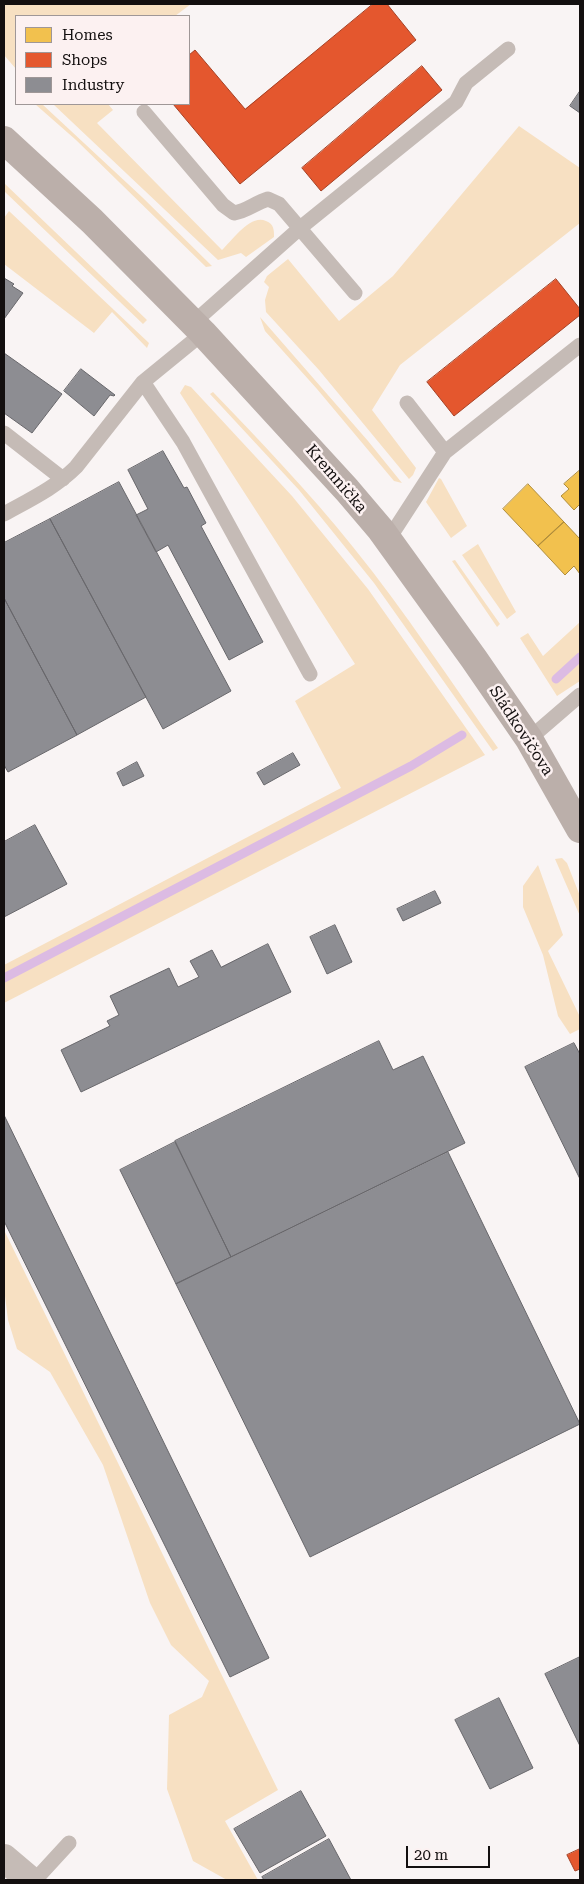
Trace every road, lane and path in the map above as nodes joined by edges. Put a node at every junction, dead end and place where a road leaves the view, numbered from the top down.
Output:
1 (508, 49) dead end
2 (144, 112) dead end
3 (4, 140) edge
4 (300, 228) junction
5 (355, 293) dead end
6 (198, 328) junction
7 (580, 345) edge
8 (140, 385) junction
9 (407, 403) dead end
10 (4, 433) edge
11 (445, 452) junction
12 (63, 479) junction
13 (4, 514) edge
14 (388, 540) junction
15 (458, 635) joint
16 (310, 674) dead end
17 (580, 695) edge
18 (529, 739) junction
19 (580, 829) edge
20 (69, 1843) dead end
21 (4, 1858) edge
22 (30, 1880) edge
23 (35, 1880) edge

1 - 4 lane
2 - 4 lane
3 - 6 main road, Kremnička
4 - 5 lane
4 - 6 lane
6 - 8 lane
6 - 14 main road, Kremnička
7 - 11 lane
8 - 12 lane
8 - 16 lane
9 - 11 lane
10 - 12 lane
11 - 14 lane
12 - 13 lane
14 - 15 main road, Kremnička
15 - 18 main road, Sládkovičova
17 - 18 lane
18 - 19 main road, Sládkovičova
20 - 23 lane
21 - 22 street

